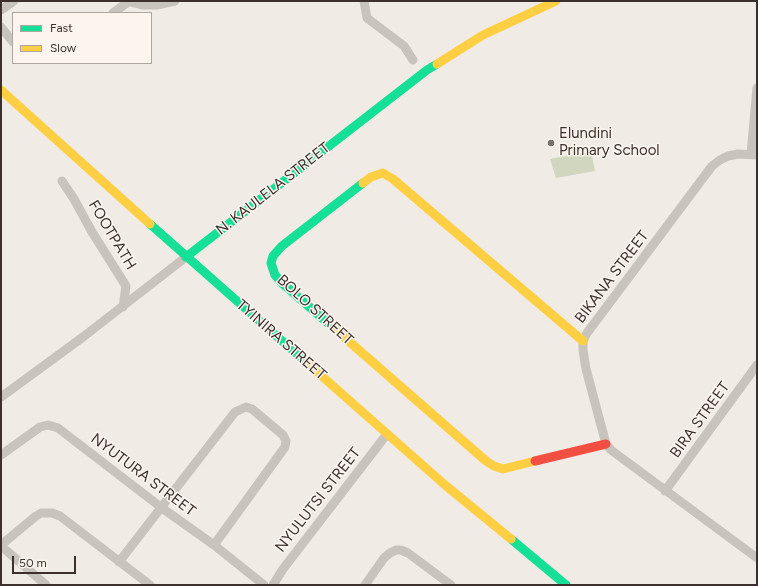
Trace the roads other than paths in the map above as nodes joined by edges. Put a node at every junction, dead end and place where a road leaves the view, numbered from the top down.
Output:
1 (14, 1) edge
2 (175, 1) edge
3 (364, 1) edge
4 (556, 1) edge
5 (128, 2) edge
6 (1, 10) edge
7 (114, 12) edge
8 (1, 27) edge
9 (12, 41) edge
10 (413, 60) dead end
11 (757, 88) edge
12 (1, 90) edge
13 (754, 155) edge
14 (62, 181) dead end
15 (186, 257) junction
16 (123, 307) junction
17 (583, 341) junction
18 (757, 365) edge
19 (1, 397) edge
20 (387, 434) junction
21 (606, 444) junction
22 (1, 456) edge
23 (665, 491) junction
24 (162, 508) junction
25 (214, 545) junction
26 (1, 546) edge
27 (757, 558) edge
28 (119, 562) junction
29 (46, 585) edge
30 (150, 585) edge
31 (264, 585) edge
32 (273, 585) edge
33 (365, 585) edge
34 (450, 585) edge
35 (566, 585) edge

1 - 6 street
2 - 5 street
3 - 10 street
4 - 15 street, N. KAULELA STREET
5 - 7 street
8 - 9 street
11 - 13 street
12 - 15 street, TYINIRA STREET
13 - 17 street, BIKANA STREET
14 - 16 street, FOOTPATH
15 - 16 street, N. KAULELA STREET
15 - 20 street, TYINIRA STREET
16 - 19 street, N. KAULELA STREET
17 - 21 street, BIKANA STREET
17 - 21 street, BOLO STREET
18 - 23 street, BIRA STREET
20 - 32 street, NYULUTSI STREET
20 - 35 street, TYINIRA STREET
21 - 23 street
22 - 24 street, NYUTURA STREET
23 - 27 street
24 - 25 street, NYUTURA STREET
24 - 25 street
24 - 28 street
25 - 31 street, NYUTURA STREET
26 - 28 street
26 - 29 street
28 - 30 street
33 - 34 street

